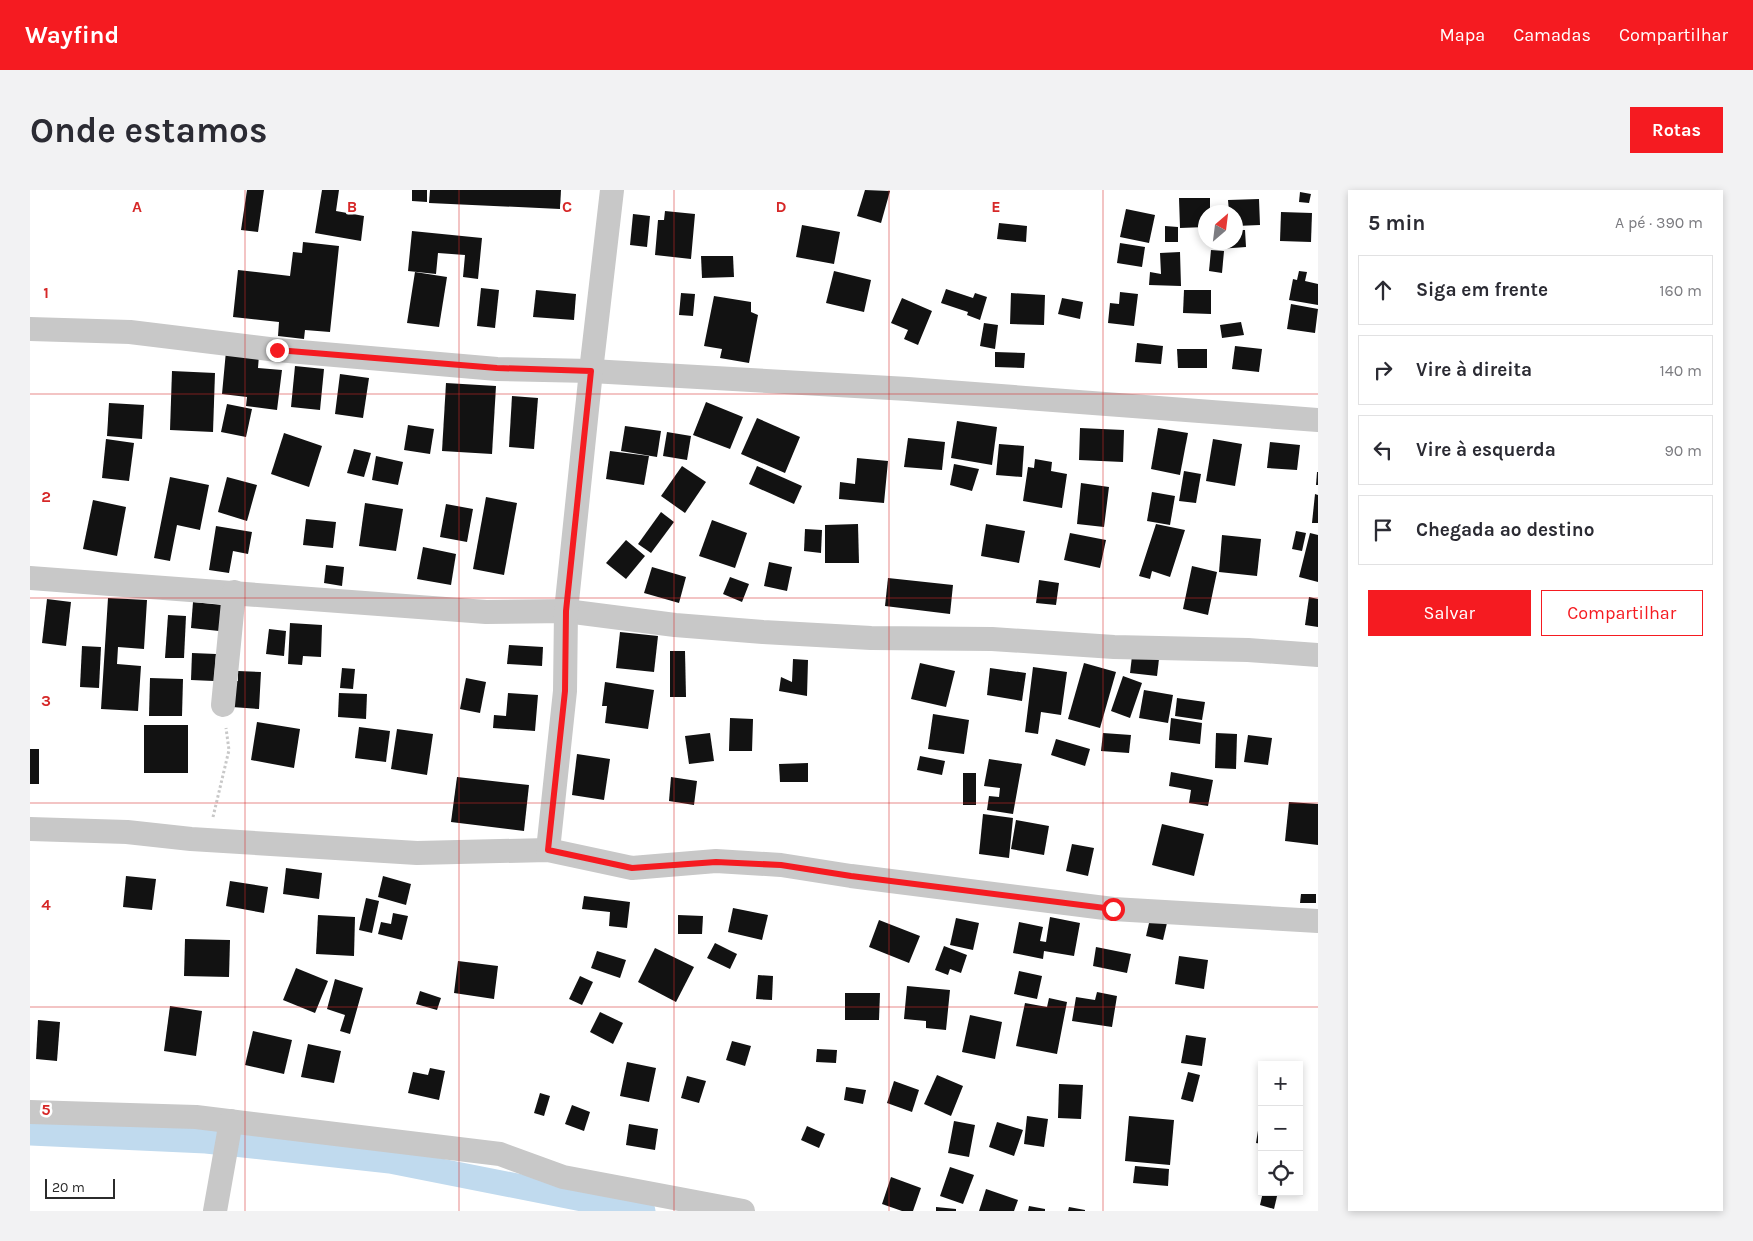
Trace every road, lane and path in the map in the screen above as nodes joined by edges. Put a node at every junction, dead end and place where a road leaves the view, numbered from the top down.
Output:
1 (612, 190) edge
2 (30, 329) edge
3 (591, 371) junction
4 (1318, 420) edge
5 (30, 578) edge
6 (234, 592) junction
7 (566, 611) junction
8 (1318, 655) edge
9 (223, 705) joint
10 (30, 829) edge
11 (210, 840) junction
12 (548, 850) junction
13 (1318, 921) edge
14 (30, 1112) edge
15 (231, 1121) junction
16 (215, 1211) edge
17 (743, 1211) edge

1 - 3 street
2 - 3 street
3 - 4 street
3 - 7 street
5 - 6 street
6 - 7 street
6 - 9 street
7 - 8 street
7 - 12 street
9 - 11 path
10 - 11 street
11 - 12 street
12 - 13 street
14 - 15 street
15 - 16 street
15 - 17 street

